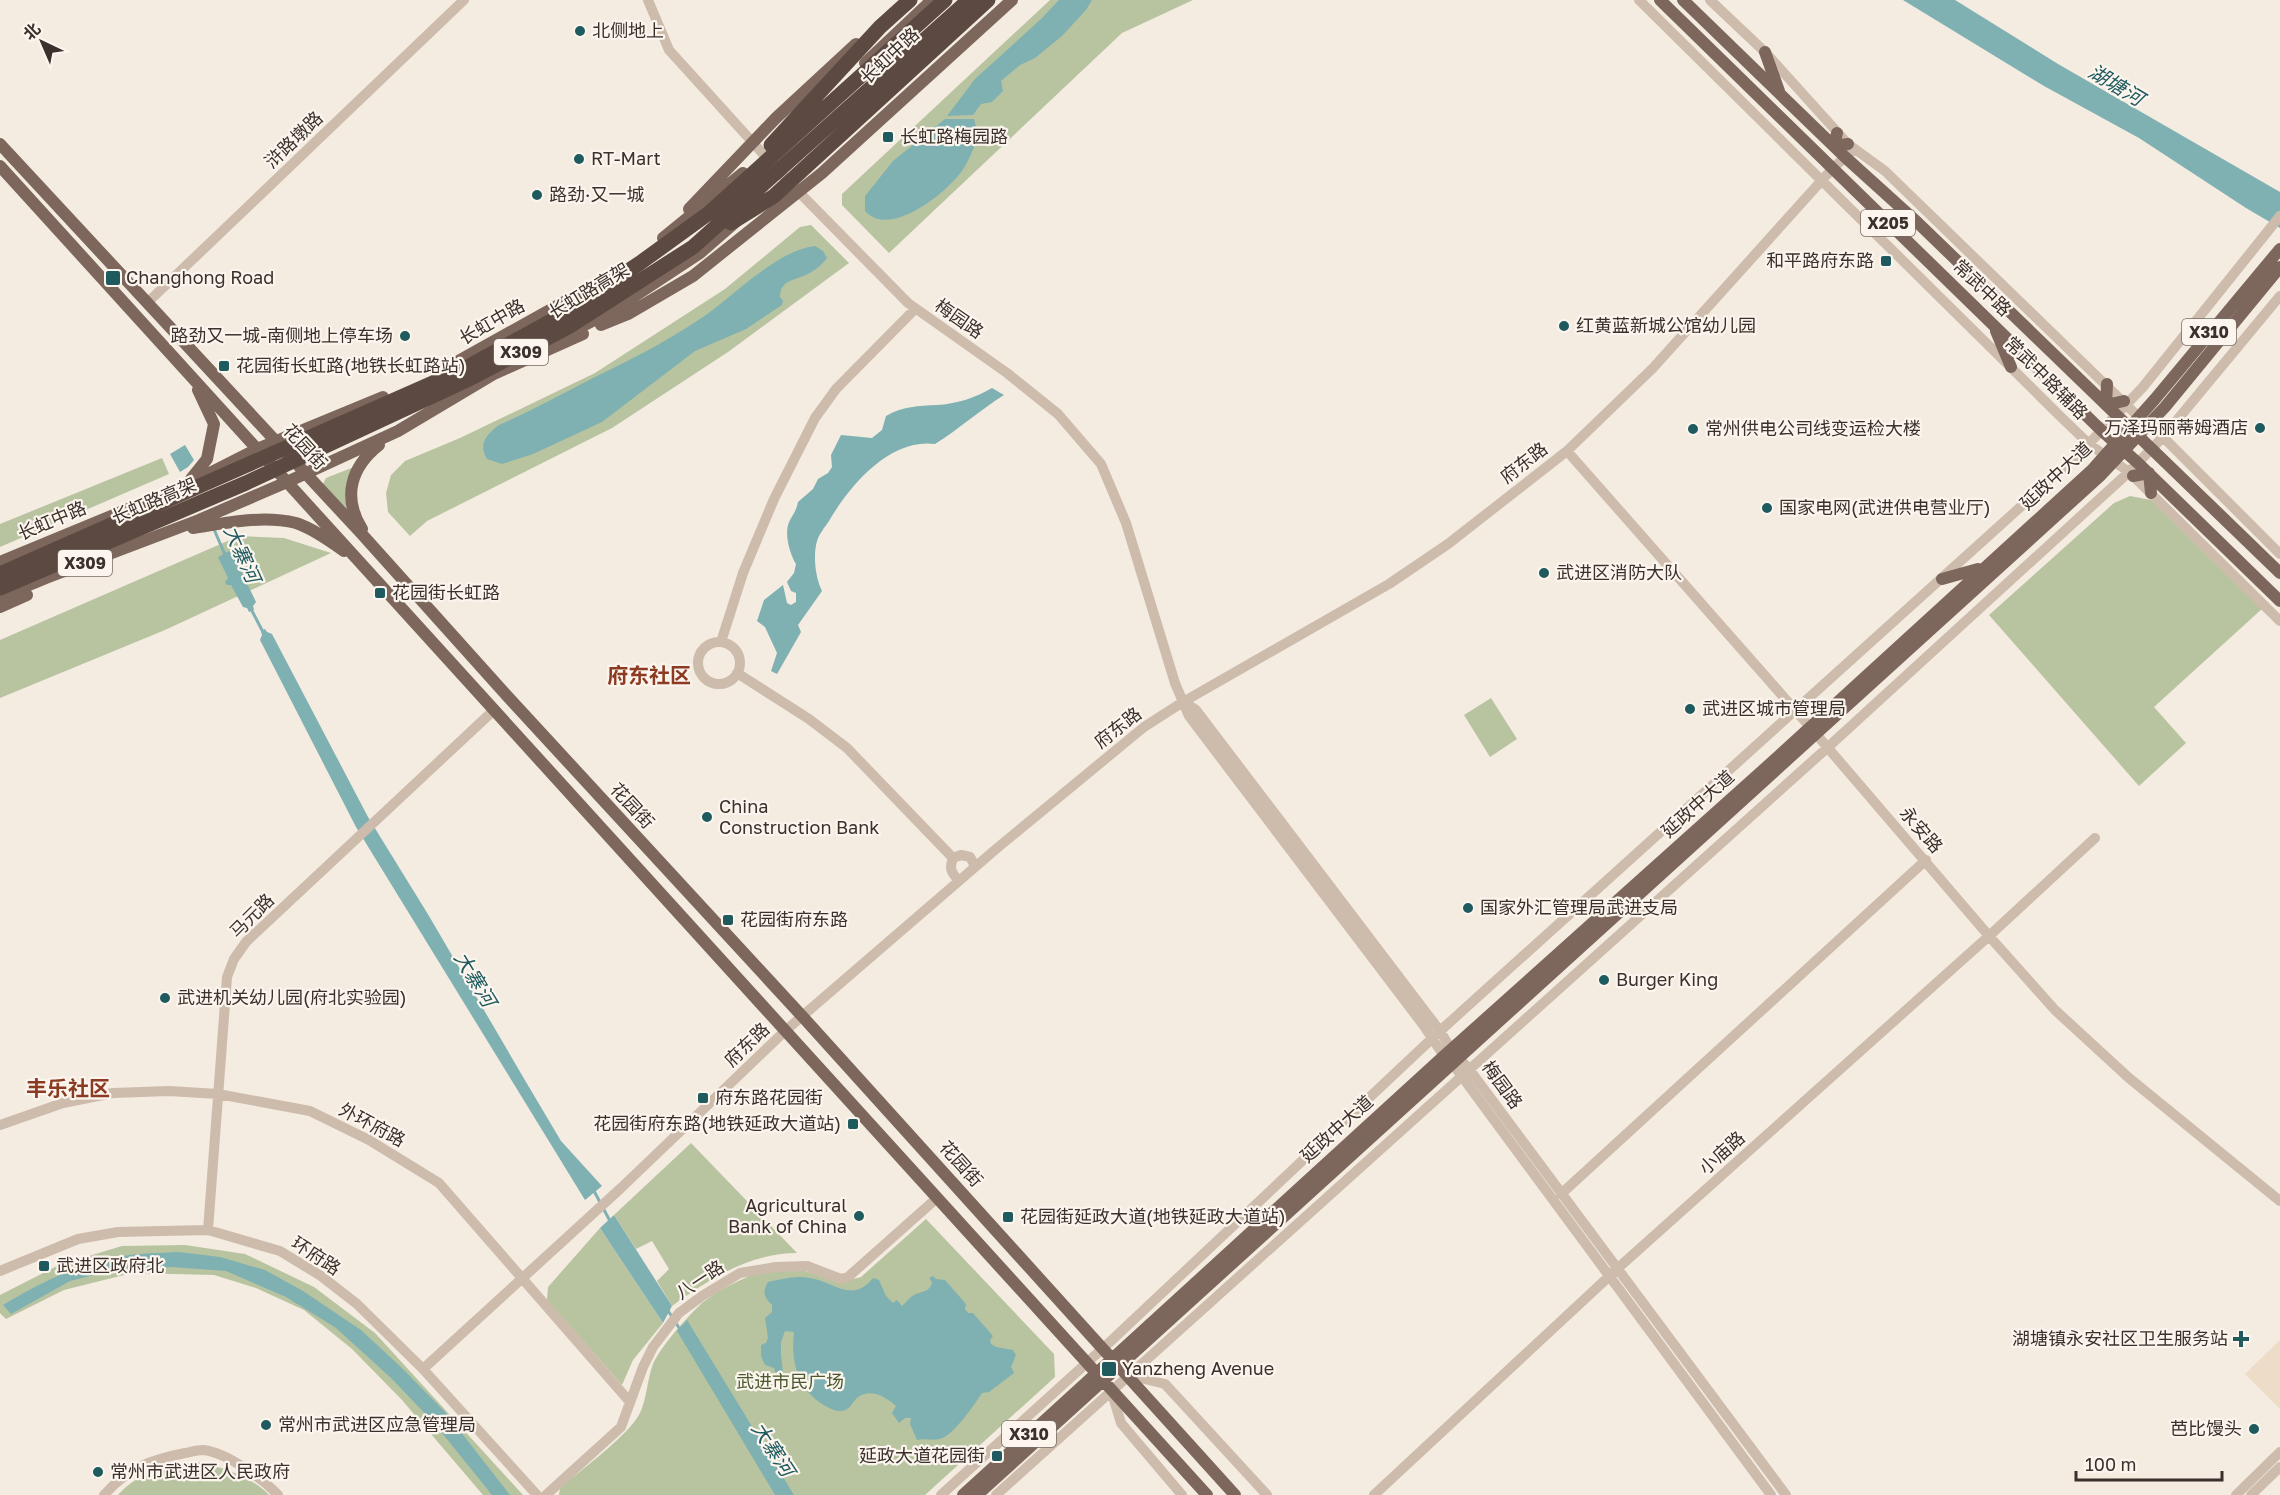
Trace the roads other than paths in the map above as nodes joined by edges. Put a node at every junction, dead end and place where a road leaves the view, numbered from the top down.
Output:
1 (464, 0) edge
2 (648, 0) edge
3 (904, 0) edge
4 (910, 0) edge
5 (932, 0) edge
6 (945, 0) edge
7 (969, 0) edge
8 (979, 0) edge
9 (988, 0) edge
10 (1012, 0) edge
11 (1639, 0) edge
12 (1660, 0) edge
13 (1683, 0) edge
14 (1710, 0) edge
15 (1765, 52) junction
16 (1781, 94) junction
17 (1837, 133) junction
18 (752, 143) junction
19 (0, 144) edge
20 (1834, 146) junction
21 (1849, 150) junction
22 (764, 156) junction
23 (0, 166) edge
24 (1832, 169) junction
25 (785, 178) junction
26 (1822, 180) junction
27 (799, 192) junction
28 (709, 213) junction
29 (2280, 216) edge
30 (652, 247) junction
31 (693, 247) junction
32 (2280, 249) edge
33 (2280, 267) edge
34 (2280, 296) edge
35 (147, 303) junction
36 (915, 309) junction
37 (1993, 324) junction
38 (2011, 367) junction
39 (496, 373) junction
40 (192, 378) junction
41 (2107, 384) junction
42 (2125, 403) junction
43 (2106, 405) junction
44 (2116, 416) junction
45 (2144, 421) junction
46 (323, 422) junction
47 (398, 431) junction
48 (2102, 431) junction
49 (2135, 432) junction
50 (2163, 437) junction
51 (276, 441) junction
52 (2089, 444) junction
53 (2120, 447) junction
54 (2153, 449) junction
55 (257, 450) junction
56 (1566, 451) junction
57 (340, 457) junction
58 (2110, 459) junction
59 (2133, 470) junction
60 (305, 473) junction
61 (2149, 473) junction
62 (196, 477) junction
63 (287, 482) junction
64 (2151, 493) junction
65 (220, 518) junction
66 (171, 532) junction
67 (378, 552) junction
68 (2280, 554) edge
69 (0, 562) edge
70 (362, 564) junction
71 (1983, 568) junction
72 (2280, 573) edge
73 (0, 574) edge
74 (1942, 579) junction
75 (0, 588) edge
76 (0, 597) edge
77 (2280, 601) edge
78 (0, 607) edge
79 (2280, 621) edge
80 (721, 642) junction
81 (737, 674) junction
82 (1184, 702) junction
83 (494, 710) junction
84 (1795, 711) junction
85 (1813, 731) junction
86 (1827, 748) junction
87 (2095, 838) dead end
88 (953, 858) junction
89 (1926, 860) junction
90 (975, 866) junction
91 (959, 880) junction
92 (1989, 936) junction
93 (802, 1016) junction
94 (785, 1031) junction
95 (1436, 1034) junction
96 (1452, 1056) junction
97 (1465, 1072) junction
98 (218, 1094) junction
99 (0, 1125) edge
100 (1561, 1194) junction
101 (937, 1198) junction
102 (2280, 1201) edge
103 (208, 1230) junction
104 (0, 1271) edge
105 (1612, 1273) junction
106 (522, 1278) junction
107 (1102, 1348) junction
108 (1115, 1362) junction
109 (1086, 1363) junction
110 (423, 1369) junction
111 (1128, 1375) junction
112 (1103, 1382) junction
113 (630, 1402) junction
114 (2280, 1452) edge
115 (2280, 1467) edge
116 (104, 1495) edge
117 (278, 1495) edge
118 (537, 1495) edge
119 (546, 1495) edge
120 (940, 1495) edge
121 (963, 1495) edge
122 (976, 1495) edge
123 (996, 1495) edge
124 (1182, 1495) edge
125 (1207, 1495) edge
126 (1235, 1495) edge
127 (1267, 1495) edge
128 (1374, 1495) edge
129 (1771, 1495) edge
130 (1786, 1495) edge
131 (2236, 1495) edge
132 (2251, 1495) edge

1 - 35 street, 浒路墩路
2 - 18 street, 梅园路
3 - 18 main road
4 - 28 highway, bridge
5 - 22 main road, 长虹中路
6 - 28 highway, 长虹路高架 / X309, bridge
7 - 31 highway, 长虹路高架 / X309, bridge
8 - 25 main road, 长虹中路
9 - 31 highway, bridge
10 - 27 main road
11 - 26 street, 常武中路辅路
12 - 24 main road, 常武中路 / X205
13 - 16 main road, 常武中路 / X205
14 - 15 street, 常武中路辅路
15 - 16 main road
15 - 17 street, 常武中路辅路
16 - 20 main road, 常武中路 / X205
17 - 20 main road
17 - 21 street, 常武中路辅路
18 - 22 street, 梅园路
18 - 30 main road
19 - 35 main road, 花园街
20 - 21 main road, 常武中路 / X205
21 - 24 street, 府东路
21 - 41 street, 常武中路辅路
21 - 43 main road, 常武中路 / X205
22 - 25 street, 梅园路
22 - 30 main road, 长虹中路
23 - 40 main road, 花园街
24 - 26 street, 府东路
24 - 37 main road, 常武中路 / X205
25 - 27 street, 梅园路
25 - 39 main road, 长虹中路
26 - 38 street, 常武中路辅路
26 - 56 street, 府东路
27 - 36 street, 梅园路
27 - 39 main road
28 - 73 highway, 长虹路高架 / X309, bridge
29 - 42 street
30 - 46 main road, 长虹中路
31 - 75 highway, 长虹路高架 / X309, bridge
32 - 45 main road, 延政中大道 / X310
33 - 45 main road, 延政中大道 / X310
34 - 50 street
35 - 51 main road, 花园街
36 - 80 street
36 - 82 street, 梅园路
37 - 38 main road
37 - 48 main road, 常武中路 / X205
38 - 52 street, 常武中路辅路
39 - 47 main road, 长虹中路
40 - 55 main road, 花园街
40 - 62 main road
41 - 42 street, 常武中路辅路
41 - 43 main road
42 - 43 main road
42 - 44 street
42 - 45 street, 常武中路辅路
43 - 44 main road, 常武中路 / X205
44 - 48 street
44 - 49 main road, 常武中路 / X205
45 - 49 main road, 延政中大道 / X310
45 - 50 street, 常武中路辅路
46 - 51 main road, 长虹中路
46 - 57 main road
47 - 57 main road, 长虹中路
47 - 67 main road
48 - 52 street
48 - 53 main road, 常武中路 / X205
49 - 53 main road, 延政中大道 / X310
49 - 54 main road, 常武中路 / X205
50 - 54 street
50 - 68 street, 常武中路辅路
51 - 55 main road, 长虹中路
51 - 60 main road, 花园街
52 - 58 street, 常武中路辅路
52 - 74 street
53 - 58 main road, 延政中大道 / X310
53 - 59 main road, 常武中路 / X205
54 - 59 street
54 - 72 main road, 常武中路 / X205
55 - 62 main road, 长虹中路
55 - 63 main road, 花园街
56 - 82 street, 府东路
56 - 84 street, 永安路
57 - 60 main road, 长虹中路
58 - 59 street, 常武中路辅路
58 - 71 main road, 延政中大道 / X310
58 - 85 main road, 延政中大道 / X310
59 - 61 main road, 常武中路 / X205
59 - 64 street, 常武中路辅路
59 - 86 street
60 - 63 main road, 长虹中路
60 - 67 main road, 花园街
61 - 64 main road
61 - 77 main road, 常武中路 / X205
62 - 69 main road, 长虹中路
63 - 65 main road, 长虹中路
63 - 70 main road, 花园街
64 - 79 street, 常武中路辅路
65 - 66 main road
65 - 70 main road
66 - 76 main road, X309
66 - 78 main road
67 - 93 main road, 花园街
70 - 83 main road, 花园街
71 - 74 main road
71 - 85 main road, 延政中大道 / X310
74 - 84 street
80 - 81 street
80 - 81 street
81 - 88 street
82 - 90 street, 府东路
82 - 95 street, 梅园路
83 - 94 main road, 花园街
83 - 98 street, 马元路
84 - 85 street, 永安路
84 - 95 street
85 - 86 street, 永安路
85 - 96 main road, 延政中大道 / X310
86 - 89 street, 永安路
86 - 97 street
87 - 92 street, 小庙路
88 - 90 street
88 - 91 street
89 - 92 street, 永安路
89 - 100 street
90 - 91 street, 府东路
91 - 93 street, 府东路
92 - 102 street, 永安路
92 - 105 street, 小庙路
93 - 94 street, 府东路
93 - 107 main road, 花园街
94 - 101 main road, 花园街
94 - 106 street, 府东路
95 - 96 street, 梅园路
95 - 107 street
96 - 97 street, 梅园路
96 - 108 main road, 延政中大道 / X310
97 - 100 street, 梅园路
97 - 105 street, 梅园路
97 - 111 street
98 - 99 street, 外环府路
98 - 103 street, 马元路
98 - 106 street, 外环府路
100 - 105 street, 梅园路
101 - 109 main road, 花园街
101 - 113 street, 八一路
103 - 104 street, 环府路
103 - 110 street, 环府路
105 - 128 street, 小庙路
105 - 129 street, 梅园路
105 - 130 street, 梅园路
106 - 110 street, 府东路
106 - 113 street, 外环府路
107 - 108 main road, 花园街
107 - 109 street
108 - 111 main road, 花园街
108 - 112 main road, X310
109 - 112 main road, 花园街
109 - 120 street
110 - 118 street, 环府路
111 - 112 street
111 - 126 main road, 花园街
111 - 127 street
112 - 121 main road, X310
112 - 122 main road, X310
112 - 123 street
112 - 124 street
112 - 125 main road, 花园街
113 - 119 street, 八一路
114 - 131 street
115 - 132 street
116 - 117 street

